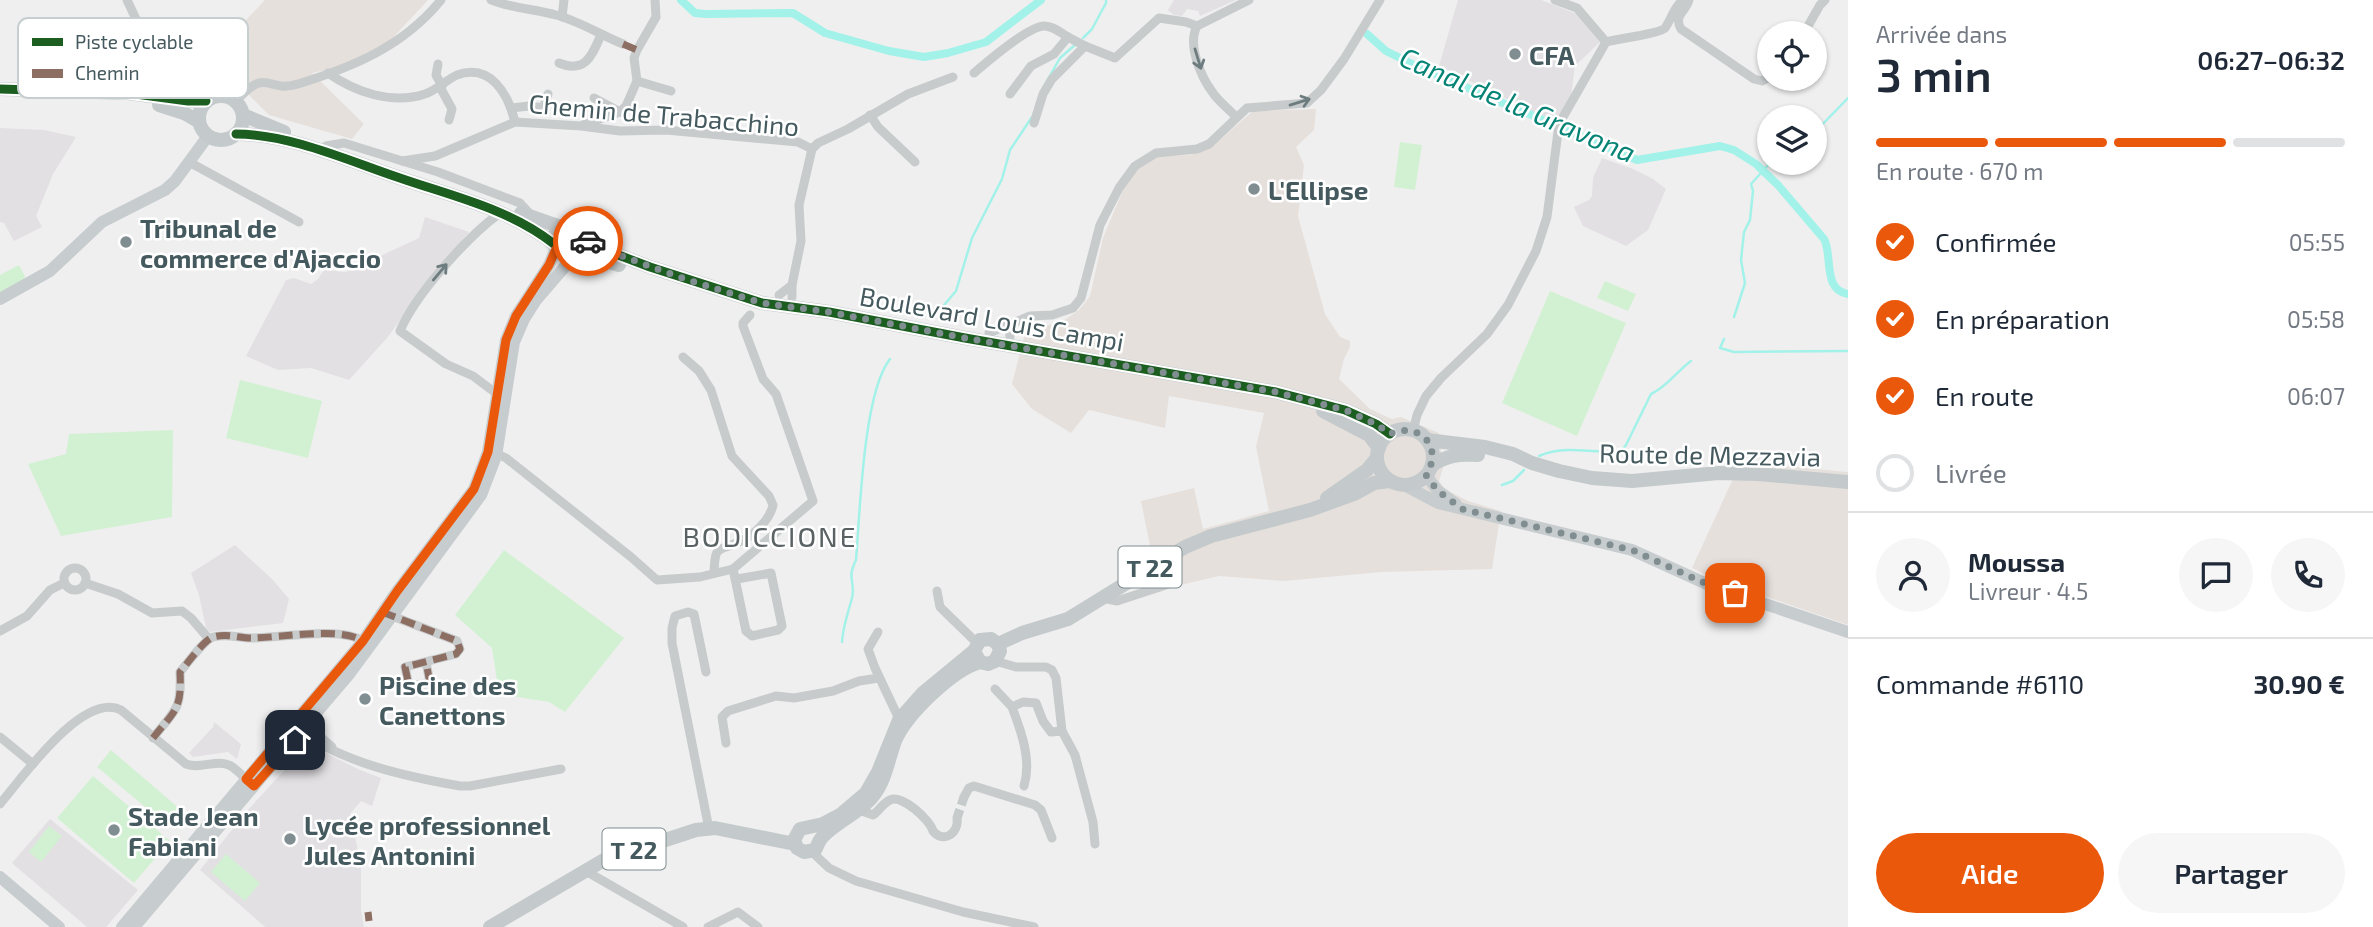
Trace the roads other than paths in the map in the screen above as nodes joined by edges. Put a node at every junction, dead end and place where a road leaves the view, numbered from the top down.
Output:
1 (127, 0) edge
2 (441, 0) edge
3 (491, 0) edge
4 (564, 0) edge
5 (655, 0) edge
6 (1249, 0) edge
7 (1380, 0) edge
8 (1555, 0) edge
9 (1683, 0) edge
10 (1689, 0) edge
11 (1825, 0) edge
12 (562, 16) junction
13 (135, 18) edge
14 (1810, 21) edge
15 (1197, 26) junction
16 (601, 35) junction
17 (1068, 37) junction
18 (1606, 42) junction
19 (623, 44) dead end
20 (1085, 46) junction
21 (559, 63) dead end
22 (439, 64) dead end
23 (328, 73) junction
24 (974, 73) dead end
25 (953, 77) dead end
26 (1757, 80) edge
27 (637, 81) junction
28 (441, 86) junction
29 (0, 89) edge
30 (248, 89) edge
31 (18, 90) edge
32 (671, 91) dead end
33 (548, 94) dead end
34 (1010, 94) dead end
35 (166, 98) edge
36 (211, 98) joint
37 (230, 98) edge
38 (239, 98) edge
39 (594, 98) dead end
40 (0, 99) edge
41 (236, 101) junction
42 (511, 108) junction
43 (620, 112) junction
44 (243, 115) junction
45 (870, 115) junction
46 (1236, 117) junction
47 (449, 120) dead end
48 (198, 121) junction
49 (515, 122) junction
50 (1034, 123) dead end
51 (581, 126) junction
52 (236, 134) junction
53 (208, 136) junction
54 (326, 146) junction
55 (811, 149) junction
56 (435, 156) junction
57 (402, 161) junction
58 (189, 162) junction
59 (915, 162) dead end
60 (438, 173) junction
61 (500, 213) junction
62 (534, 218) junction
63 (299, 222) dead end
64 (561, 227) junction
65 (555, 246) junction
66 (580, 249) junction
67 (792, 285) junction
68 (779, 295) dead end
69 (792, 298) dead end
70 (0, 299) edge
71 (750, 316) dead end
72 (1009, 324) junction
73 (989, 333) dead end
74 (1010, 337) dead end
75 (684, 356) dead end
76 (501, 397) junction
77 (1413, 431) junction
78 (1390, 434) junction
79 (1427, 440) junction
80 (492, 452) junction
81 (1378, 453) junction
82 (1531, 463) junction
83 (1429, 470) junction
84 (1848, 482) edge
85 (1397, 483) junction
86 (1462, 509) junction
87 (1310, 510) junction
88 (733, 569) junction
89 (714, 573) junction
90 (737, 579) junction
91 (1175, 582) dead end
92 (64, 583) junction
93 (85, 583) junction
94 (937, 591) dead end
95 (1102, 598) junction
96 (386, 614) junction
97 (0, 631) edge
98 (878, 632) dead end
99 (1848, 632) edge
100 (209, 639) junction
101 (363, 641) junction
102 (998, 644) junction
103 (977, 652) junction
104 (995, 661) junction
105 (426, 663) dead end
106 (706, 672) dead end
107 (880, 678) junction
108 (995, 689) dead end
109 (1012, 707) junction
110 (901, 722) junction
111 (300, 726) junction
112 (1062, 731) junction
113 (0, 737) edge
114 (153, 738) junction
115 (726, 743) dead end
116 (33, 764) junction
117 (561, 769) dead end
118 (250, 783) junction
119 (1024, 786) dead end
120 (964, 797) dead end
121 (0, 804) edge
122 (859, 810) junction
123 (957, 818) tunnel mouth
124 (709, 829) junction
125 (1052, 838) dead end
126 (814, 840) junction
127 (795, 844) junction
128 (1095, 844) dead end
129 (584, 870) junction
130 (0, 877) edge
131 (59, 927) edge
132 (121, 927) edge
133 (134, 927) edge
134 (489, 927) edge
135 (683, 927) edge
136 (708, 927) edge
137 (758, 927) edge
138 (1034, 927) edge

1 - 13 street
2 - 23 street
3 - 12 street
4 - 12 street
5 - 27 street
6 - 15 street
46 -> 7 street
8 - 18 street
9 - 18 street
10 - 26 street
11 - 14 street
12 - 16 street
15 - 20 street
15 -> 46 street
16 - 19 street
16 - 21 street
17 - 20 street
17 - 24 street
17 - 34 street
18 - 77 street
20 - 50 street
22 - 28 street
23 - 28 street
23 - 30 street
25 - 45 street
27 - 32 street
27 - 43 street
28 - 42 street
28 - 47 street
29 - 31 main road
33 - 42 street
35 - 36 main road
36 - 48 main road
37 - 41 main road
38 - 41 street
39 - 43 street
40 - 48 main road
41 - 44 main road
42 - 49 street
43 - 51 street
44 - 52 main road
44 - 54 main road
45 - 55 street
45 - 59 street
46 - 72 street
48 - 53 main road
49 - 51 street, Chemin de Trabacchino
49 - 56 street, Chemin de Trabacchino
51 - 55 street, Chemin de Trabacchino
52 - 53 main road
52 - 61 main road
53 - 58 main road
54 - 57 street
54 - 62 main road
55 - 67 street
56 - 57 street, Chemin de Trabacchino
56 - 60 street
57 - 60 street
58 - 63 street
58 - 70 main road
60 - 62 street
61 - 65 main road
76 -> 61 street
62 - 64 main road
64 - 65 main road
64 - 66 main road
65 - 66 main road
65 - 76 main road
66 - 76 main road
66 - 78 main road, Boulevard Louis Campi
66 - 81 main road, Boulevard Louis Campi
67 - 68 street
67 - 69 street
71 - 88 street
72 - 73 street
72 - 74 street
75 - 89 street
76 - 80 main road
77 - 78 main road
77 - 79 main road
78 - 81 main road
79 - 82 main road, Route de Mezzavia
79 - 83 main road
80 - 89 street
80 - 96 main road
81 - 85 main road
81 - 87 main road, T 22
82 - 83 main road, Route de Mezzavia
82 - 84 main road, Route de Mezzavia
83 - 85 main road
83 - 86 main road
85 - 86 main road
85 - 87 main road, T 22
86 - 99 main road
87 - 95 main road, T 22
88 - 89 street
88 - 90 street
90 - 90 street
91 - 95 street
92 - 93 street
92 - 93 street
92 - 97 street
93 - 100 street
94 - 103 street
95 - 102 main road, T 22
96 - 101 main road
96 - 105 street
96 - 111 main road
98 - 107 street
100 - 101 street
100 - 114 street
101 - 111 main road
102 - 103 main road
102 - 104 main road
103 - 104 main road
103 - 110 main road
104 - 112 street
106 - 124 street
107 - 110 street
107 - 115 street
108 - 109 street
109 - 112 street
109 - 119 street
110 - 122 main road
110 - 126 main road
111 - 117 street
111 - 118 main road
112 - 128 street
113 - 116 street
114 - 116 street
114 - 118 street
116 - 121 street
118 - 132 main road
118 - 133 main road
120 - 125 street
122 - 123 street
122 - 126 main road
124 - 127 main road, T 22
124 - 129 main road, T 22
126 - 127 main road
126 - 127 main road
126 - 138 street
129 - 134 main road, T 22
129 - 135 street
130 - 131 main road
136 - 137 street

